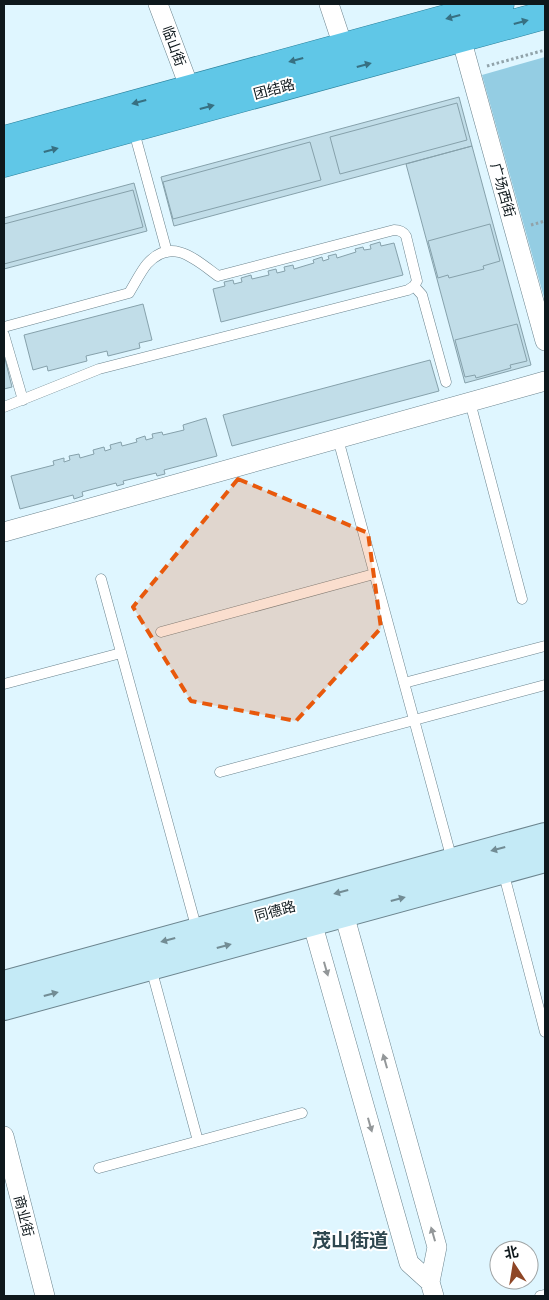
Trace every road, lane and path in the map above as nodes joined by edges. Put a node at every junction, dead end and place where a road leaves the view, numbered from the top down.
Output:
1 (158, 4) edge
2 (329, 4) edge
3 (500, 4) edge
4 (545, 15) edge
5 (461, 38) junction
6 (344, 46) junction
7 (545, 50) edge
8 (470, 71) junction
9 (190, 89) junction
10 (134, 128) junction
11 (4, 140) edge
12 (4, 163) edge
13 (168, 252) junction
14 (414, 286) junction
15 (4, 328) edge
16 (4, 335) edge
17 (545, 341) edge
18 (545, 381) edge
19 (446, 382) dead end
20 (23, 400) junction
21 (470, 402) junction
22 (4, 407) edge
23 (338, 439) junction
24 (4, 532) edge
25 (374, 574) junction
26 (101, 579) dead end
27 (522, 599) dead end
28 (160, 632) dead end
29 (545, 646) edge
30 (121, 653) junction
31 (404, 683) junction
32 (4, 684) edge
33 (545, 685) edge
34 (414, 720) junction
35 (220, 772) dead end
36 (545, 836) edge
37 (545, 859) edge
38 (453, 862) junction
39 (503, 870) junction
40 (344, 914) junction
41 (312, 922) junction
42 (197, 932) junction
43 (150, 966) junction
44 (4, 984) edge
45 (4, 1007) edge
46 (545, 1032) edge
47 (302, 1113) dead end
48 (4, 1136) edge
49 (198, 1141) junction
50 (99, 1168) dead end
51 (432, 1289) edge
52 (545, 1295) edge
53 (45, 1296) edge
54 (540, 1296) edge

1 - 9 street, 临山街
2 - 6 street
3 -> 6 highway, 团结路
5 -> 4 highway, 团结路
5 - 8 street, 广场西街
10 -> 5 highway, 团结路
6 -> 9 highway, 团结路
7 - 8 path
8 - 17 street, 广场西街
9 -> 11 highway, 团结路
12 -> 10 highway, 团结路
10 - 13 lane
13 - 14 lane
13 - 15 lane
14 - 19 lane
14 - 20 lane
16 - 20 lane
18 - 21 street
20 - 22 lane
21 - 23 street
21 - 27 lane
23 - 24 street
23 - 25 lane
25 - 28 lane
25 - 31 lane
26 - 30 lane
29 - 31 lane
30 - 32 lane
30 - 42 lane
31 - 34 lane
33 - 34 lane
34 - 35 lane
34 - 38 lane
36 -> 38 main road, 同德路
37 - 39 main road, 同德路
38 -> 42 main road, 同德路
40 -> 39 main road, 同德路
39 - 46 lane
40 - 41 main road, 同德路
51 -> 40 street
43 -> 41 main road, 同德路
41 -> 51 street
42 -> 44 main road, 同德路
45 -> 43 main road, 同德路
43 - 49 lane
47 - 49 lane
48 - 53 street, 商业街
49 - 50 lane
52 - 54 lane

